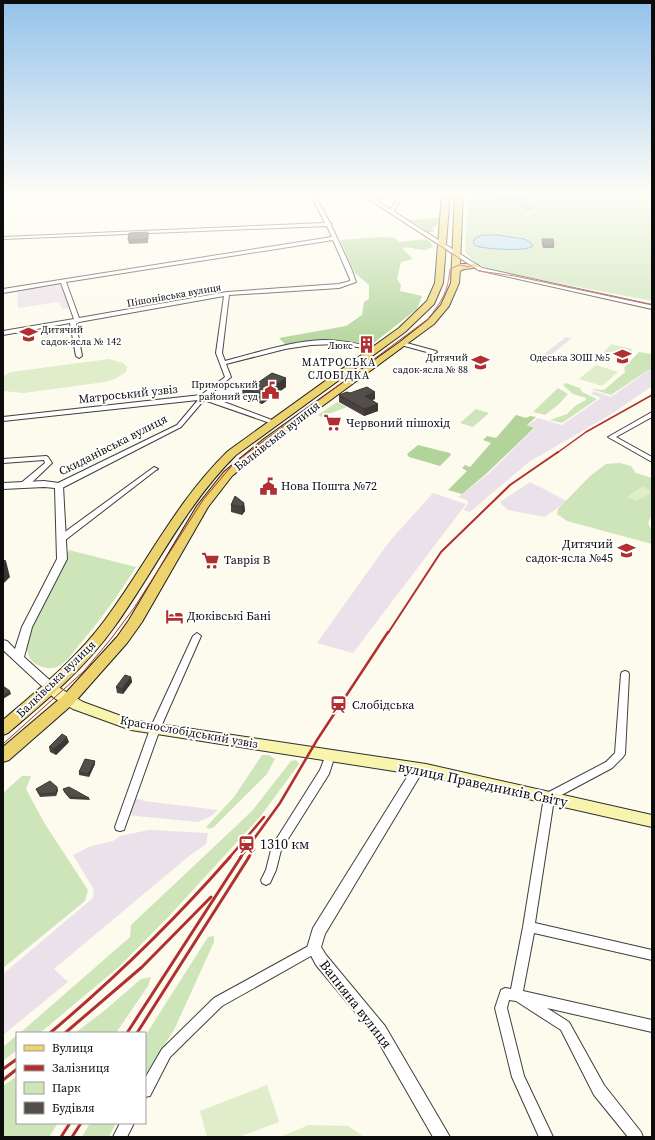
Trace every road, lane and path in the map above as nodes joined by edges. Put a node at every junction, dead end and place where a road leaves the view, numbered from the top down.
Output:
1 (283, 246) edge
2 (339, 246) edge
3 (441, 246) edge
4 (443, 246) edge
5 (457, 246) edge
6 (457, 254) junction
7 (475, 266) junction
8 (455, 270) junction
9 (62, 281) junction
10 (3, 291) edge
11 (227, 294) junction
12 (652, 307) edge
13 (77, 320) junction
14 (3, 333) edge
15 (403, 344) junction
16 (376, 348) junction
17 (434, 352) dead end
18 (79, 356) dead end
19 (223, 363) junction
20 (203, 397) junction
21 (652, 414) edge
22 (3, 419) edge
23 (275, 423) junction
24 (652, 460) edge
25 (3, 461) edge
26 (154, 469) dead end
27 (24, 485) junction
28 (3, 486) edge
29 (60, 486) junction
30 (61, 539) junction
31 (197, 636) dead end
32 (3, 644) edge
33 (18, 658) junction
34 (625, 674) dead end
35 (50, 687) junction
36 (68, 700) junction
37 (3, 729) edge
38 (155, 729) junction
39 (317, 753) junction
40 (3, 756) edge
41 (418, 769) junction
42 (549, 797) junction
43 (652, 821) edge
44 (120, 827) dead end
45 (266, 880) dead end
46 (529, 927) junction
47 (314, 948) junction
48 (652, 955) edge
49 (516, 995) junction
50 (652, 1026) edge
51 (146, 1089) edge
52 (126, 1124) edge
53 (120, 1137) edge
54 (442, 1137) edge
55 (546, 1137) edge
56 (636, 1137) edge

1 - 9 street
2 - 11 street, Пішонівська вулиця
3 - 16 main road, Балківська вулиця
4 - 6 street
5 - 6 main road, Балківська вулиця
6 - 7 street
6 - 8 main road, Балківська вулиця
7 - 8 main road
7 - 12 street
8 - 15 main road, Балківська вулиця
9 - 10 street
9 - 13 street
11 - 13 street, Пішонівська вулиця
11 - 19 street
13 - 14 street, Пішонівська вулиця
13 - 18 street
15 - 17 street
15 - 36 main road, Балківська вулиця
16 - 19 street
16 - 23 main road, Балківська вулиця
19 - 20 street, Скиданівська вулиця
20 - 22 street, Матроський узвіз
20 - 23 street, Матроський узвіз
20 - 29 street, Скиданівська вулиця
21 - 24 street
23 - 35 main road, Балківська вулиця
25 - 27 street
26 - 30 street
27 - 28 street
27 - 29 street
29 - 30 street, Скиданівська вулиця
30 - 33 street, Скиданівська вулиця
31 - 38 street
32 - 33 street
33 - 35 street
34 - 42 street
35 - 36 main road, Краснослобідський узвіз
35 - 37 main road, Балківська вулиця
36 - 38 main road, Краснослобідський узвіз
36 - 40 main road, Балківська вулиця
38 - 39 main road, Краснослобідський узвіз
38 - 44 street
39 - 41 main road, вулиця Праведників Світу
39 - 45 street
41 - 42 main road, вулиця Праведників Світу
41 - 47 street, Вапняна вулиця
42 - 43 main road, вулиця Праведників Світу
42 - 46 street
46 - 48 street
46 - 49 street
47 - 51 street
47 - 54 street, Вапняна вулиця
49 - 50 street
49 - 55 street
49 - 56 street
52 - 53 street

